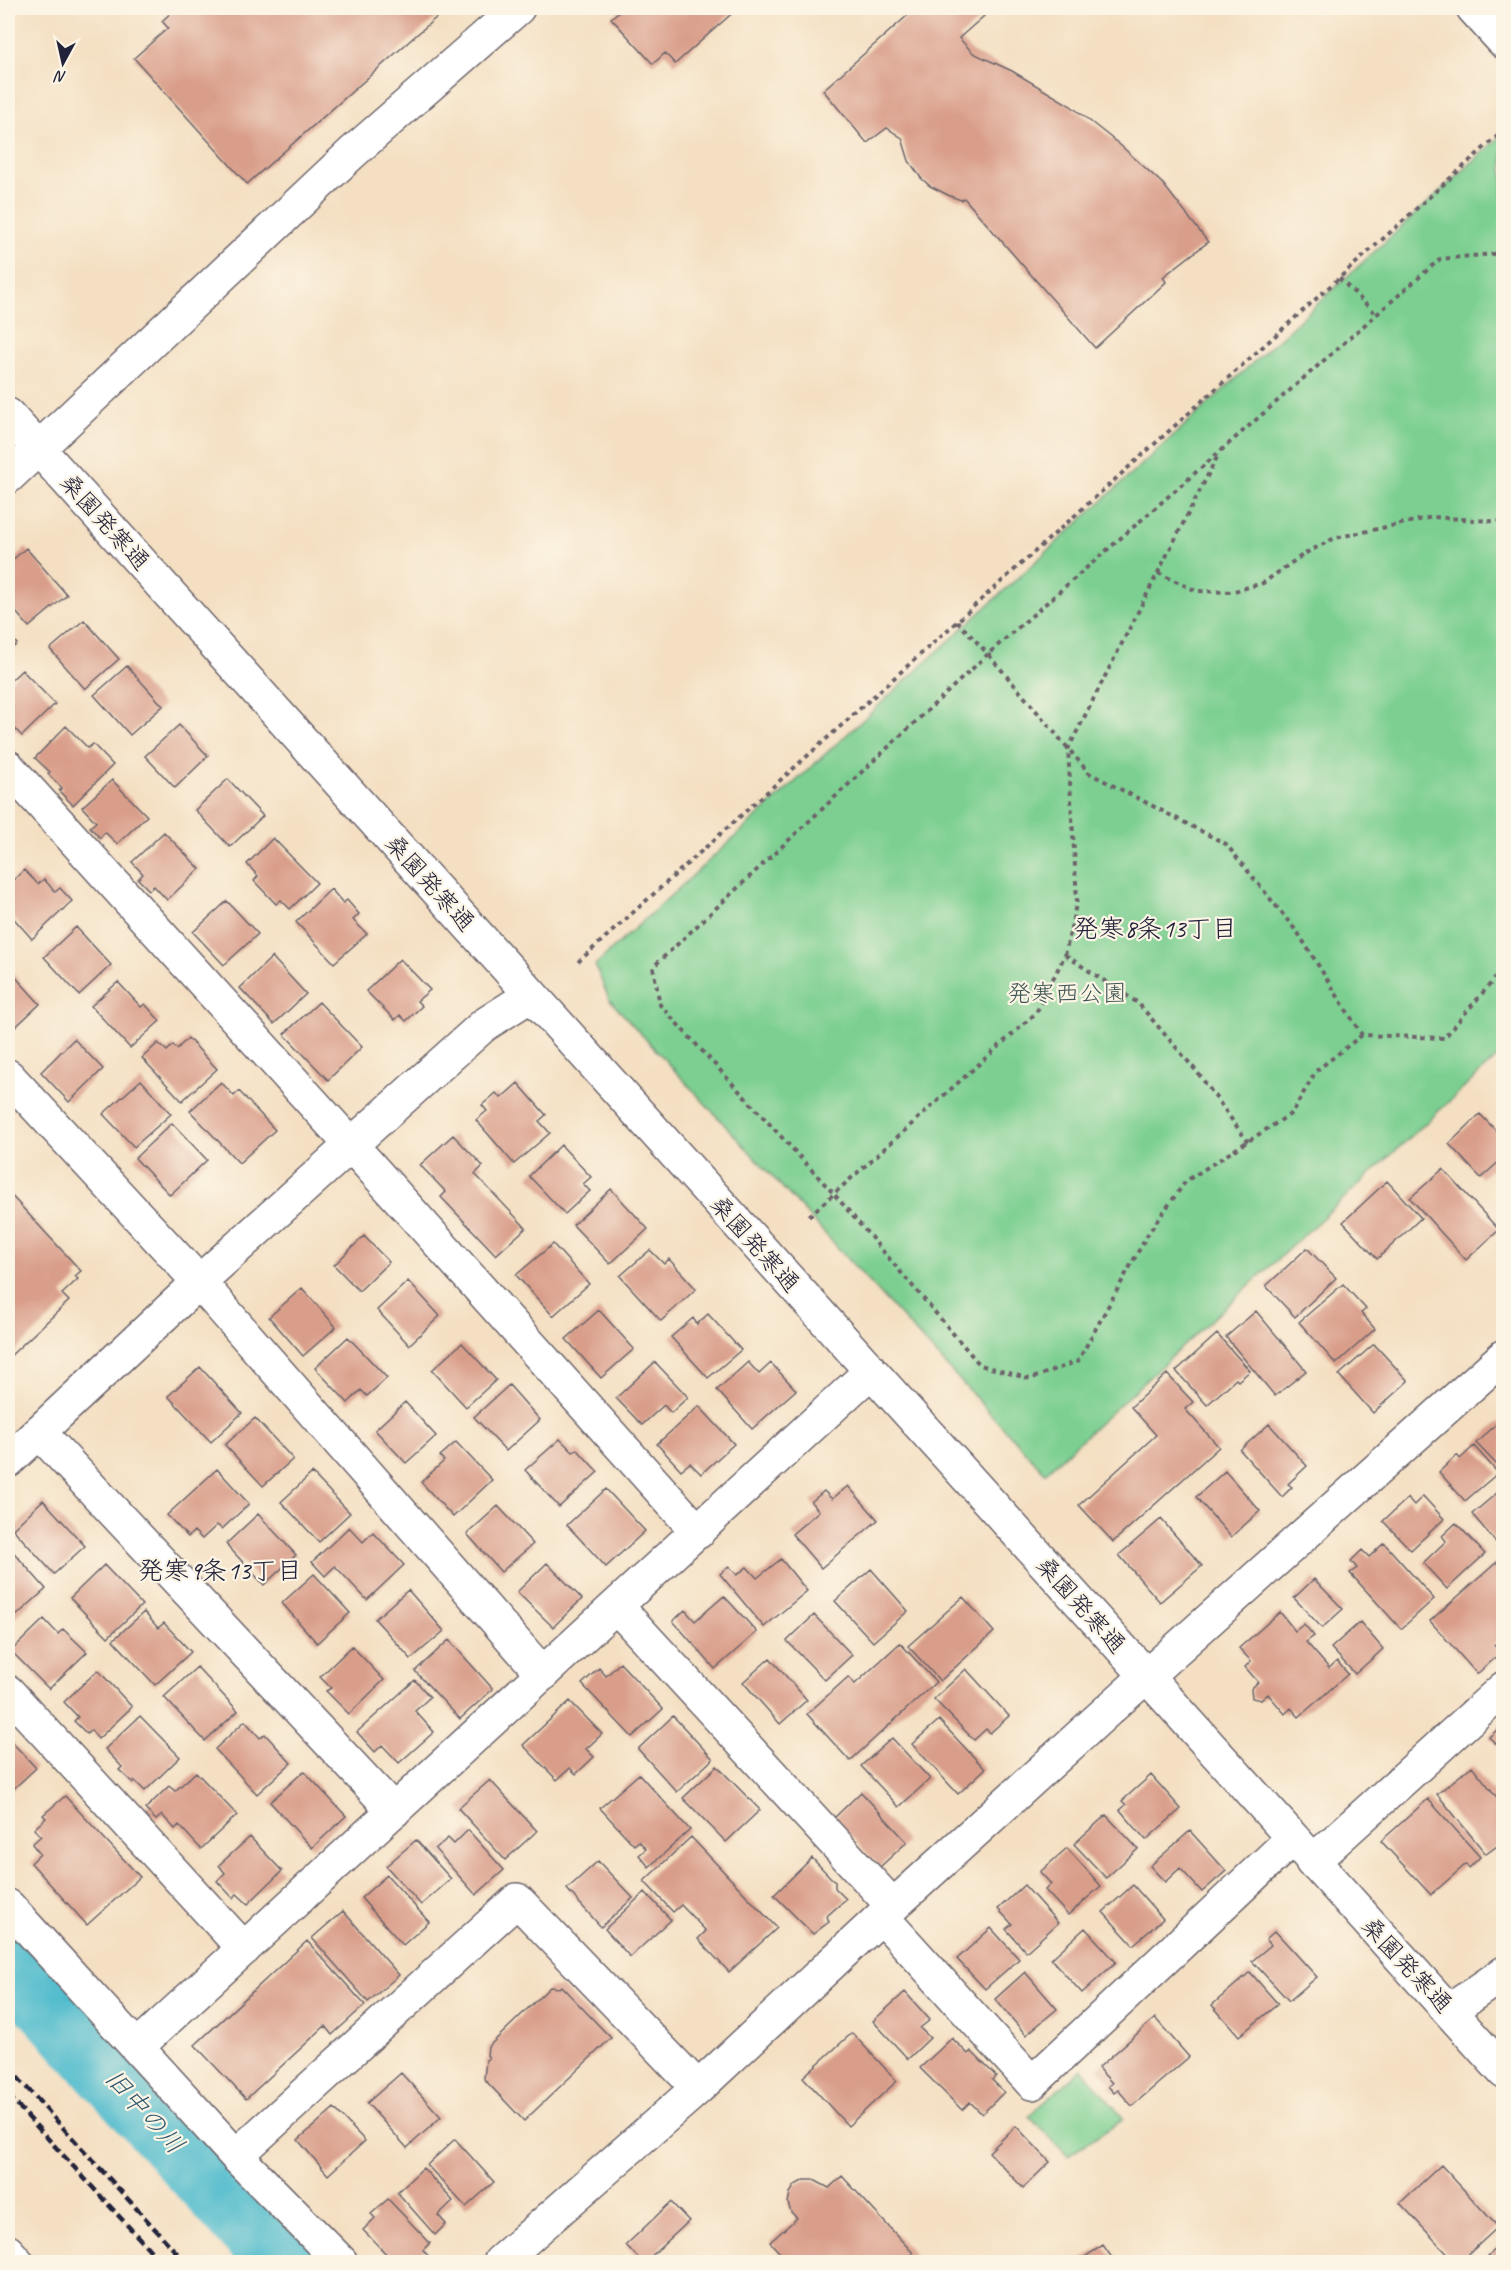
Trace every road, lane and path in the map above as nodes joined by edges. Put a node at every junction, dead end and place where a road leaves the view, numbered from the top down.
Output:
1 (518, 8) edge
2 (1473, 8) edge
3 (1503, 42) edge
4 (1503, 130) edge
5 (1503, 253) edge
6 (1339, 278) junction
7 (1376, 314) junction
8 (8, 415) edge
9 (39, 449) junction
10 (1219, 454) junction
11 (8, 477) edge
12 (1503, 522) edge
13 (1158, 573) junction
14 (957, 621) junction
15 (988, 654) junction
16 (1068, 748) junction
17 (8, 767) edge
18 (1065, 955) junction
19 (578, 962) dead end
20 (1503, 968) edge
21 (531, 995) junction
22 (1362, 1035) junction
23 (8, 1076) edge
24 (1248, 1142) junction
25 (351, 1145) junction
26 (834, 1194) junction
27 (809, 1216) dead end
28 (199, 1282) junction
29 (1503, 1356) edge
30 (870, 1372) junction
31 (39, 1432) junction
32 (8, 1461) edge
33 (698, 1532) junction
34 (617, 1607) junction
35 (543, 1674) junction
36 (1146, 1677) junction
37 (1503, 1688) edge
38 (8, 1692) edge
39 (394, 1811) junction
40 (1302, 1851) junction
41 (8, 1906) edge
42 (887, 1911) junction
43 (244, 1949) junction
44 (1503, 1973) edge
45 (1449, 2011) junction
46 (137, 2047) junction
47 (1503, 2072) edge
48 (699, 2088) junction
49 (236, 2156) junction
50 (8, 2252) edge
51 (17, 2262) edge
52 (341, 2262) edge
53 (500, 2262) edge

1 - 9 street
2 - 3 street
4 - 6 path
5 - 7 path
6 - 7 path
6 - 14 path
7 - 10 path
8 - 9 street, 桑園発寒通
9 - 11 street
9 - 21 street, 桑園発寒通
10 - 13 path
10 - 15 path
12 - 13 path
13 - 16 path
14 - 15 path
14 - 19 path
15 - 16 path
15 - 26 path
16 - 18 path
16 - 22 path
17 - 25 street
18 - 24 path
18 - 26 path
20 - 22 path
21 - 25 street
21 - 30 street, 桑園発寒通
22 - 24 path
23 - 28 street
24 - 26 path
25 - 28 street
25 - 33 street
26 - 27 path
28 - 31 street
28 - 35 street
29 - 36 street
30 - 33 street
30 - 36 street, 桑園発寒通
31 - 32 street
31 - 39 street
33 - 34 street
34 - 35 street
34 - 42 street
35 - 39 street
36 - 40 street, 桑園発寒通
36 - 42 street
37 - 40 street
38 - 43 street
39 - 43 street
40 - 42 street
40 - 45 street, 桑園発寒通
41 - 46 street
42 - 48 street
43 - 46 street
44 - 45 street
45 - 47 street, 桑園発寒通
46 - 49 street
48 - 49 street
48 - 53 street
49 - 52 street
50 - 51 street

